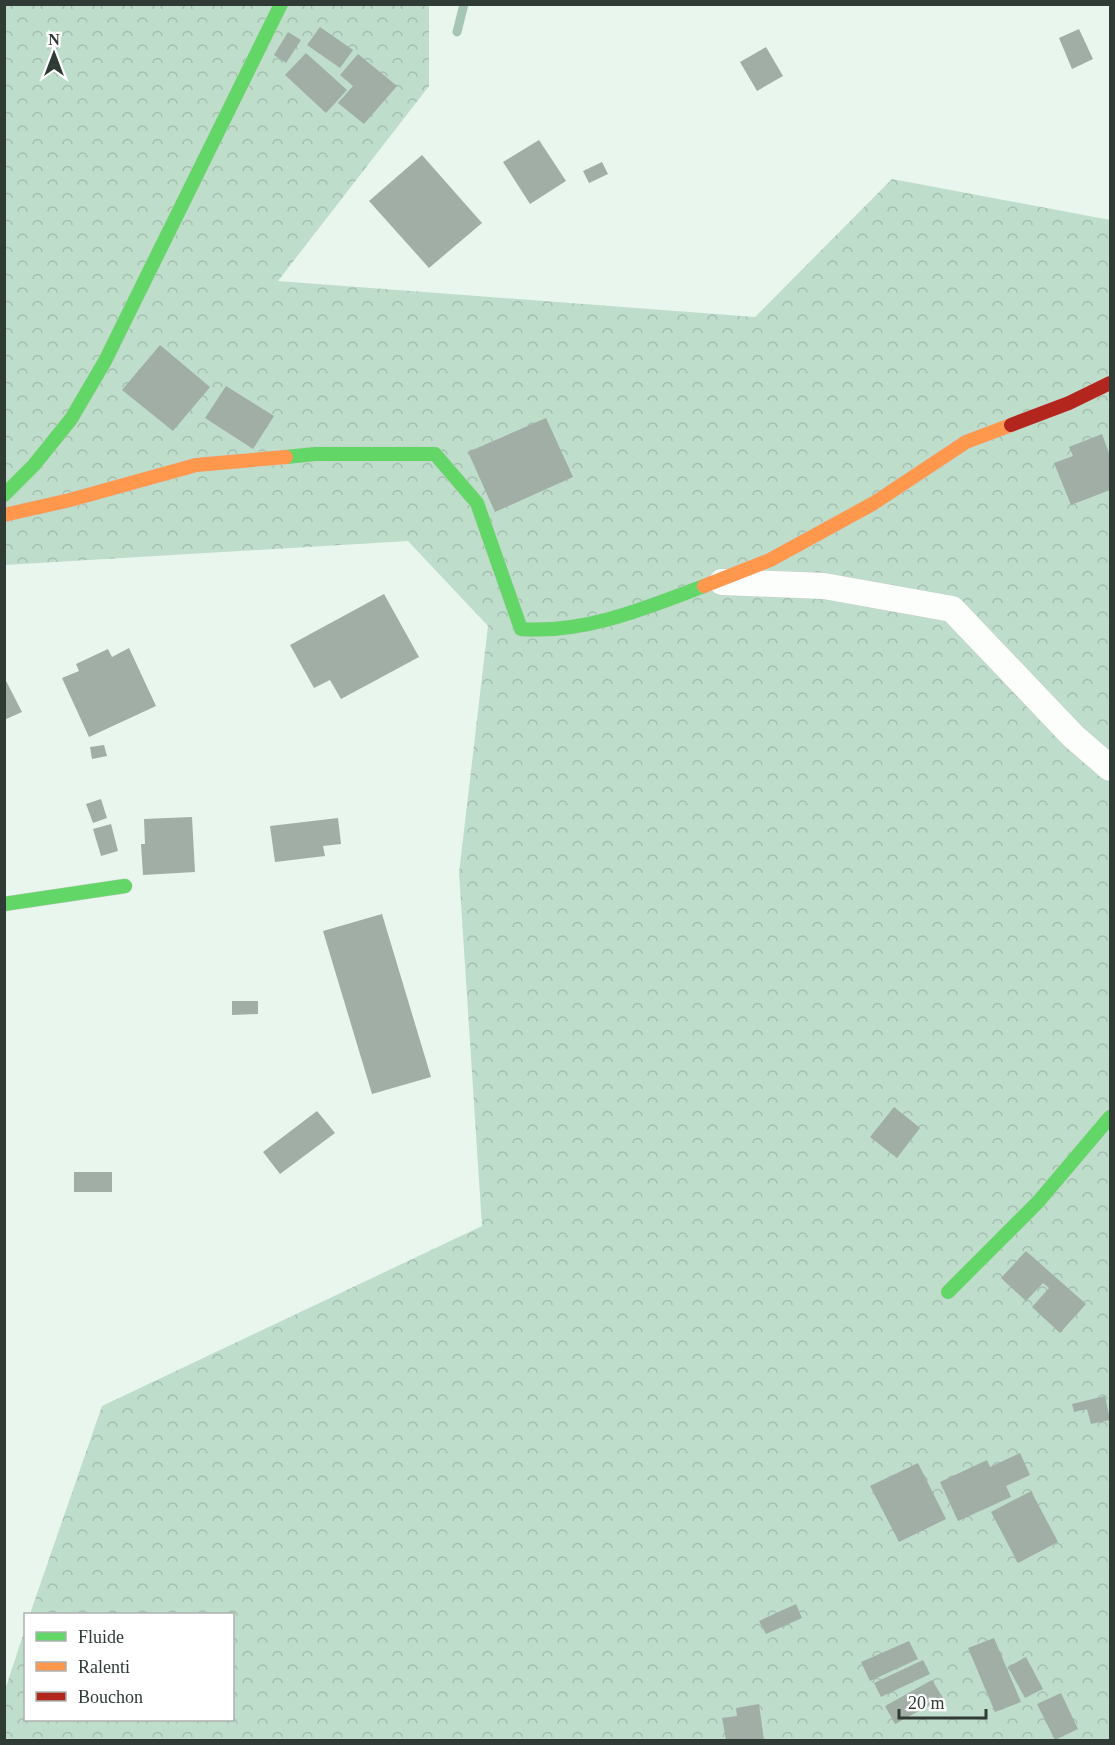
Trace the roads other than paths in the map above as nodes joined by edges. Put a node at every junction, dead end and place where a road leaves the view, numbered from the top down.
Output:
1 (281, 4) edge
2 (1110, 383) edge
3 (4, 495) edge
4 (4, 515) edge
5 (716, 582) junction
6 (1110, 768) edge
7 (125, 886) dead end
8 (4, 904) edge
9 (1110, 1118) edge
10 (948, 1292) dead end

1 - 3 street
2 - 5 street
4 - 5 street
5 - 6 street
7 - 8 street
9 - 10 street

